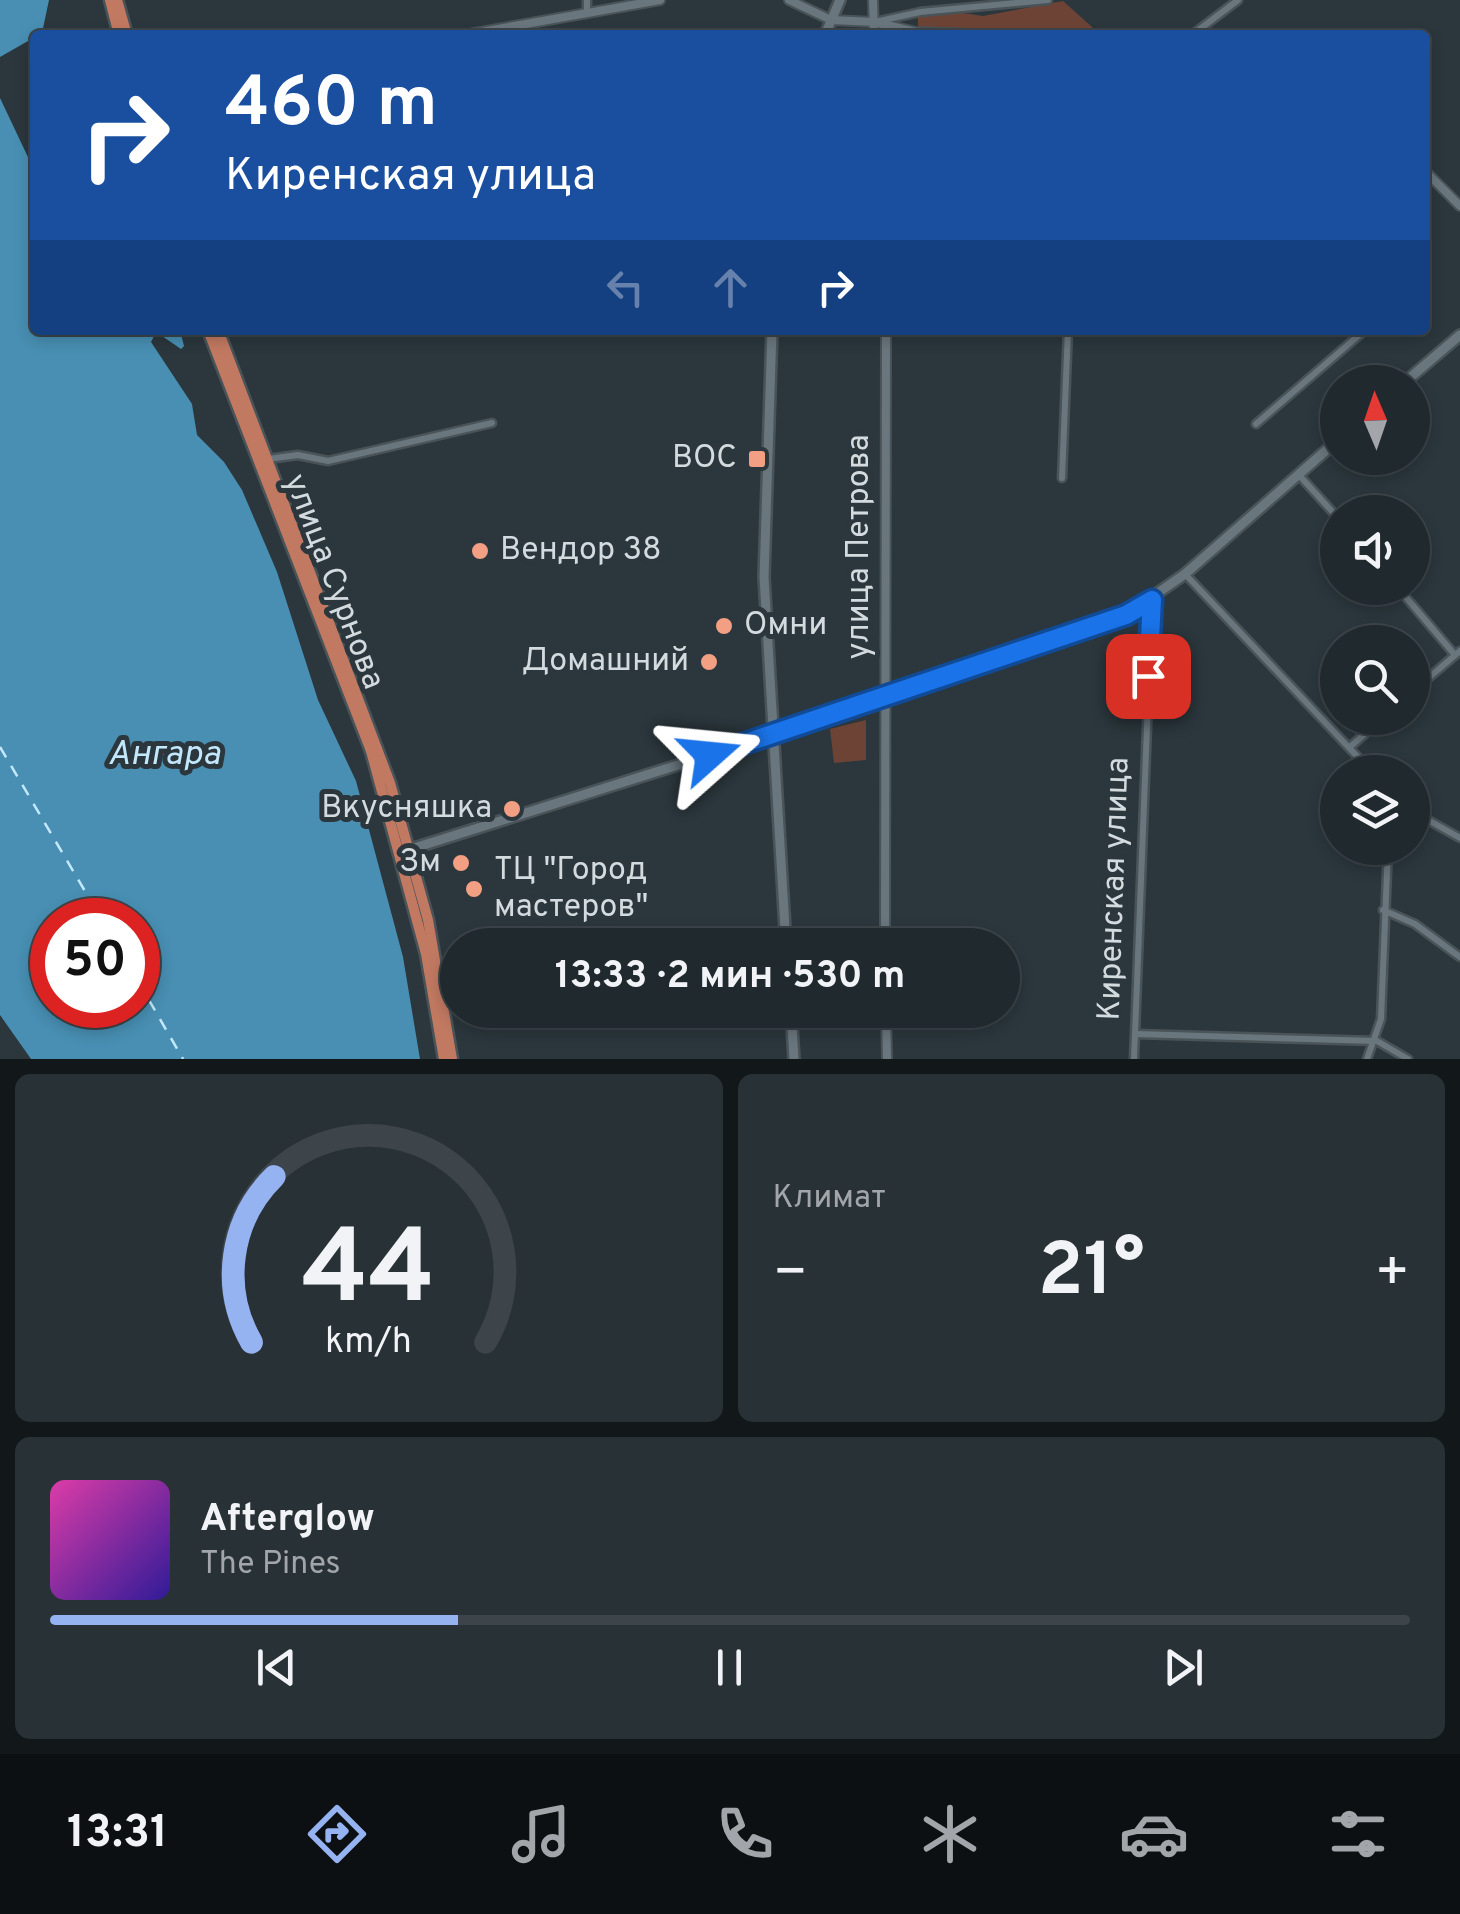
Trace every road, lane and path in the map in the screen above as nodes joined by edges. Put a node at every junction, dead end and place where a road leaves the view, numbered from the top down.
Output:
1 (113, 0) edge
2 (587, 0) edge
3 (660, 0) edge
4 (790, 0) edge
5 (840, 0) edge
6 (873, 0) edge
7 (1048, 0) edge
8 (1238, 0) edge
9 (587, 13) junction
10 (832, 20) junction
11 (874, 22) junction
12 (122, 30) edge
13 (492, 30) edge
14 (827, 30) edge
15 (874, 30) edge
16 (908, 30) edge
17 (1199, 30) edge
18 (1430, 175) edge
19 (1460, 206) edge
20 (210, 335) edge
21 (220, 335) edge
22 (772, 335) edge
23 (886, 335) edge
24 (1068, 335) edge
25 (1359, 335) edge
26 (1460, 335) edge
27 (1425, 365) edge
28 (492, 423) dead end
29 (1256, 424) dead end
30 (1320, 455) edge
31 (266, 460) junction
32 (1298, 474) junction
33 (1062, 478) dead end
34 (1320, 498) edge
35 (1185, 574) junction
36 (1152, 600) junction
37 (1414, 605) edge
38 (1458, 653) edge
39 (1430, 677) edge
40 (884, 700) junction
41 (771, 735) junction
42 (1364, 735) edge
43 (1351, 746) junction
44 (1358, 755) edge
45 (1430, 821) edge
46 (1460, 838) edge
47 (407, 852) junction
48 (1387, 865) edge
49 (1384, 910) junction
50 (785, 928) edge
51 (885, 928) edge
52 (1460, 958) edge
53 (792, 1028) edge
54 (886, 1028) edge
55 (1136, 1034) junction
56 (1377, 1041) junction
57 (444, 1059) edge
58 (452, 1059) edge
59 (794, 1059) edge
60 (887, 1059) edge
61 (1134, 1059) edge
62 (1367, 1059) edge
63 (1408, 1059) edge

1 - 12 main road
2 - 9 street
3 - 9 street
4 - 10 street
5 - 10 main road
6 - 11 street
7 - 11 street
8 - 17 street
9 - 13 street
10 - 11 street
10 - 14 main road
11 - 15 street
11 - 16 street
18 - 19 street
20 - 47 main road, улица Сурнова
21 - 31 main road, улица Сурнова
22 - 41 main road
23 - 40 street, улица Петрова
24 - 33 street
25 - 29 street
26 - 27 main road
28 - 31 street
30 - 32 main road
31 - 47 main road, улица Сурнова
32 - 34 street
32 - 35 main road
35 - 36 main road
35 - 43 street
36 - 40 main road
36 - 55 street, Киренская улица
37 - 38 street
38 - 39 street
40 - 41 main road
40 - 51 street, улица Петрова
41 - 47 main road
41 - 50 main road
42 - 43 street
43 - 44 street
45 - 46 street
47 - 57 main road
47 - 58 main road
48 - 49 street
49 - 52 street
49 - 56 street
53 - 59 main road
54 - 60 street
55 - 56 street
55 - 61 street, Киренская улица
56 - 62 street
56 - 63 street

